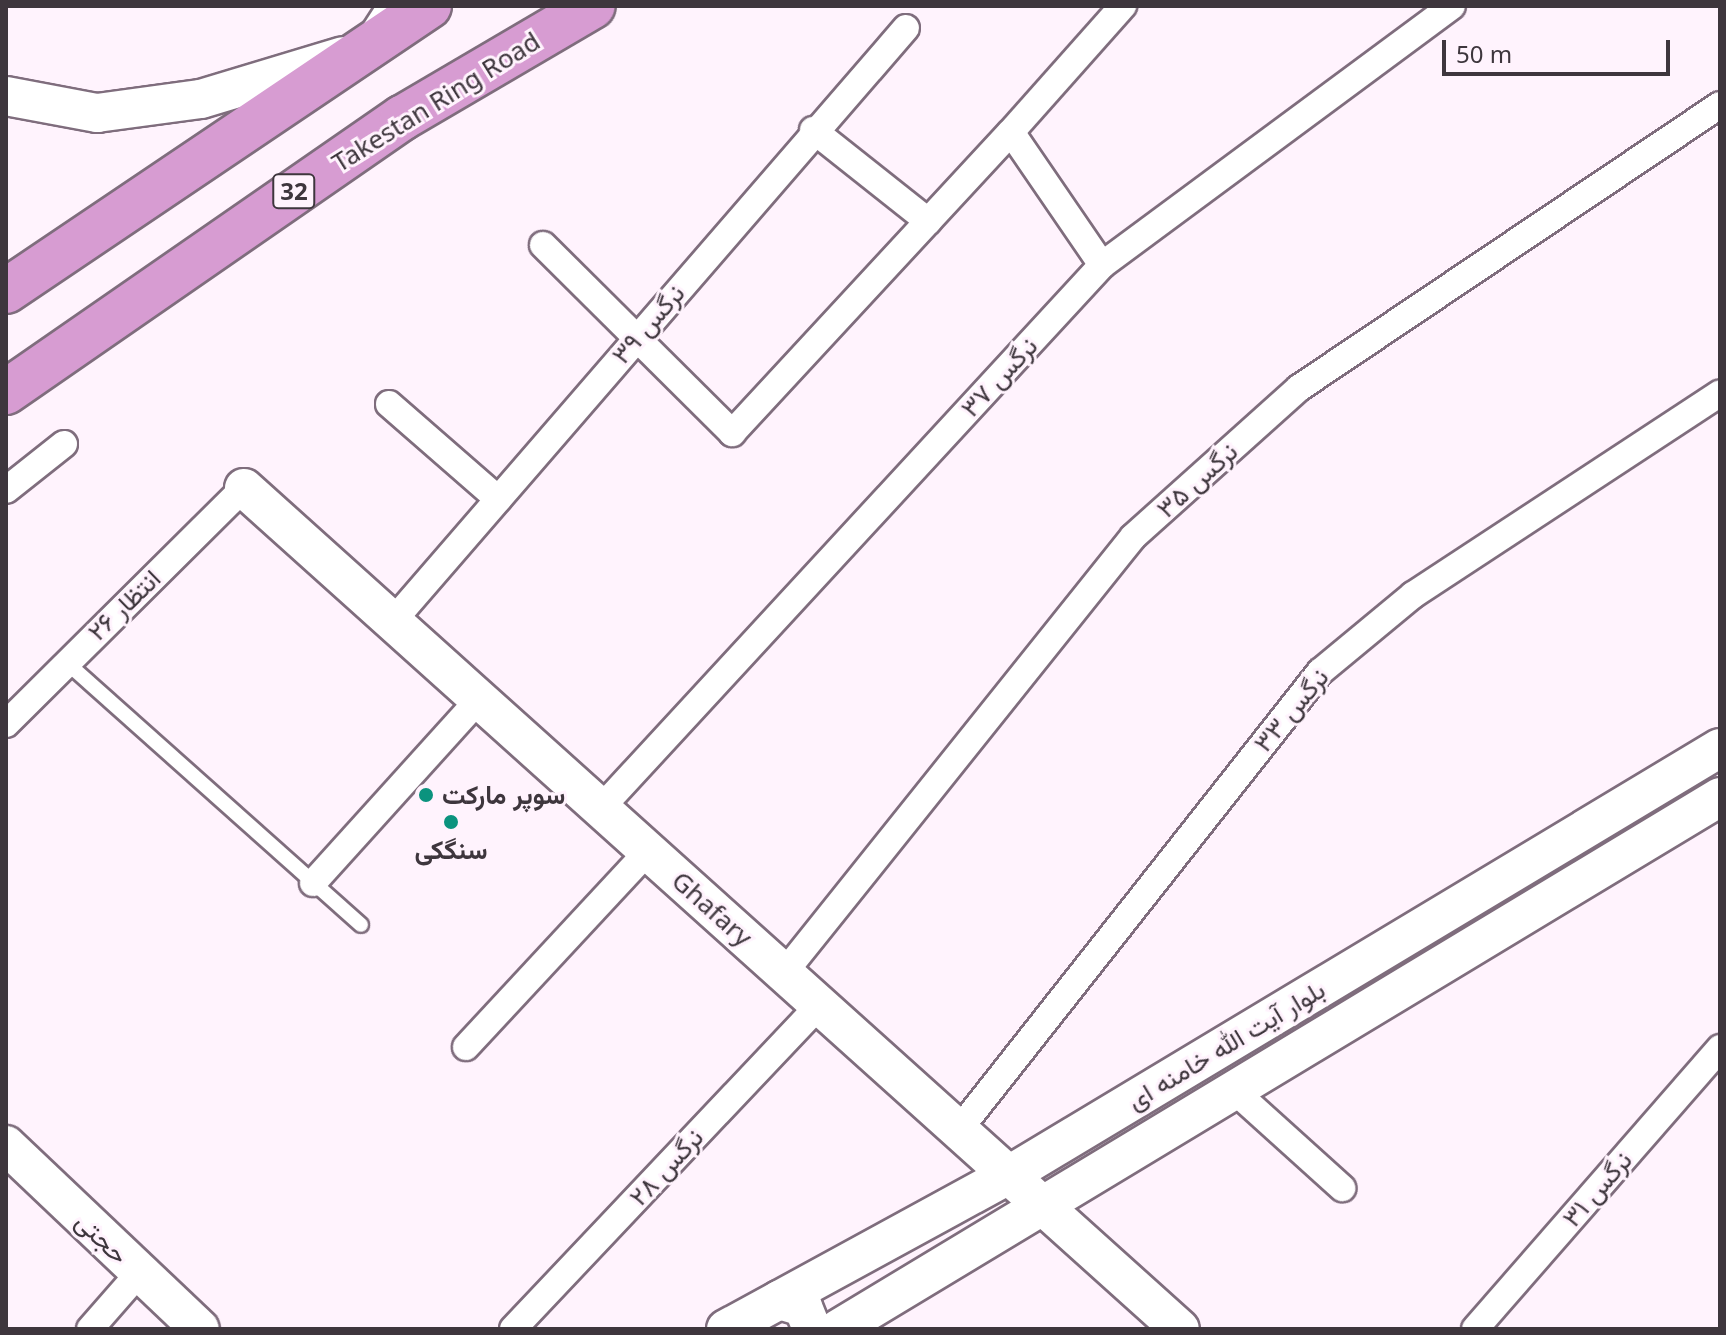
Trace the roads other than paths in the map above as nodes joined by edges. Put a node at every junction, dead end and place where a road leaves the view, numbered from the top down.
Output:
1 (384, 6) edge
2 (429, 6) edge
3 (593, 6) edge
4 (1123, 6) edge
5 (1452, 6) edge
6 (906, 28) dead end
7 (353, 53) junction
8 (6, 96) edge
9 (1720, 105) edge
10 (813, 130) junction
11 (1011, 132) junction
12 (928, 221) junction
13 (543, 245) dead end
14 (1102, 265) junction
15 (6, 291) edge
16 (638, 335) junction
17 (6, 392) edge
18 (1720, 393) edge
19 (389, 404) dead end
20 (64, 444) dead end
21 (244, 488) joint
22 (6, 490) edge
23 (498, 499) junction
24 (393, 621) junction
25 (66, 662) junction
26 (479, 699) junction
27 (6, 724) edge
28 (1720, 748) edge
29 (1720, 797) edge
30 (601, 808) junction
31 (648, 851) junction
32 (313, 883) junction
33 (1443, 915) junction
34 (361, 925) dead end
35 (1466, 952) junction
36 (784, 973) junction
37 (819, 1005) junction
38 (466, 1047) dead end
39 (1720, 1048) edge
40 (1237, 1093) junction
41 (958, 1131) junction
42 (6, 1145) edge
43 (1009, 1175) junction
44 (1342, 1188) dead end
45 (1045, 1208) junction
46 (139, 1273) junction
47 (779, 1300) junction
48 (90, 1329) edge
49 (200, 1329) edge
50 (513, 1329) edge
51 (726, 1329) edge
52 (812, 1329) edge
53 (838, 1329) edge
54 (1180, 1329) edge
55 (1475, 1329) edge

1 - 7 lane
2 - 7 highway
3 - 17 highway, Takestan Ring Road / 32
4 - 11 street
5 - 14 street, نرگس ۳۷
6 - 10 street, نرگس ۳۹
7 - 8 street
7 - 15 highway
9 - 36 street, نرگس ۳۵
10 - 12 street
10 - 16 street, نرگس ۳۹
11 - 12 street
11 - 14 street
12 - 16 street
13 - 16 street
14 - 30 street, نرگس ۳۷
16 - 23 street, نرگس ۳۹
18 - 41 street, نرگس ۳۳
19 - 23 street
20 - 22 street
21 - 24 street, Ghafary
21 - 25 street, انتظار ۲۶
23 - 24 street, نرگس ۳۹
24 - 26 street, Ghafary
25 - 27 street, انتظار ۲۶
25 - 32 lane
26 - 30 street, Ghafary
26 - 32 street
28 - 33 street, بلوار آیت الله خامنه ای
29 - 35 street, بلوار آیت الله خامنه ای
30 - 31 street, Ghafary
31 - 36 street, Ghafary
31 - 38 street
32 - 34 lane
33 - 35 street
33 - 43 street, بلوار آیت الله خامنه ای
35 - 40 street, بلوار آیت الله خامنه ای
36 - 37 street, Ghafary
37 - 41 street, Ghafary
37 - 50 street, نرگس ۲۸
39 - 55 street, نرگس ۳۱
40 - 44 street
40 - 45 street, بلوار آیت الله خامنه ای
41 - 43 street, Ghafary
42 - 46 street, حجتی
43 - 45 street, Ghafary
43 - 47 street, بلوار آیت الله خامنه ای
45 - 53 street, بلوار آیت الله خامنه ای
45 - 54 street, Ghafary
46 - 48 street
46 - 49 street, حجتی
47 - 51 street, بلوار آیت الله خامنه ای
47 - 52 street

